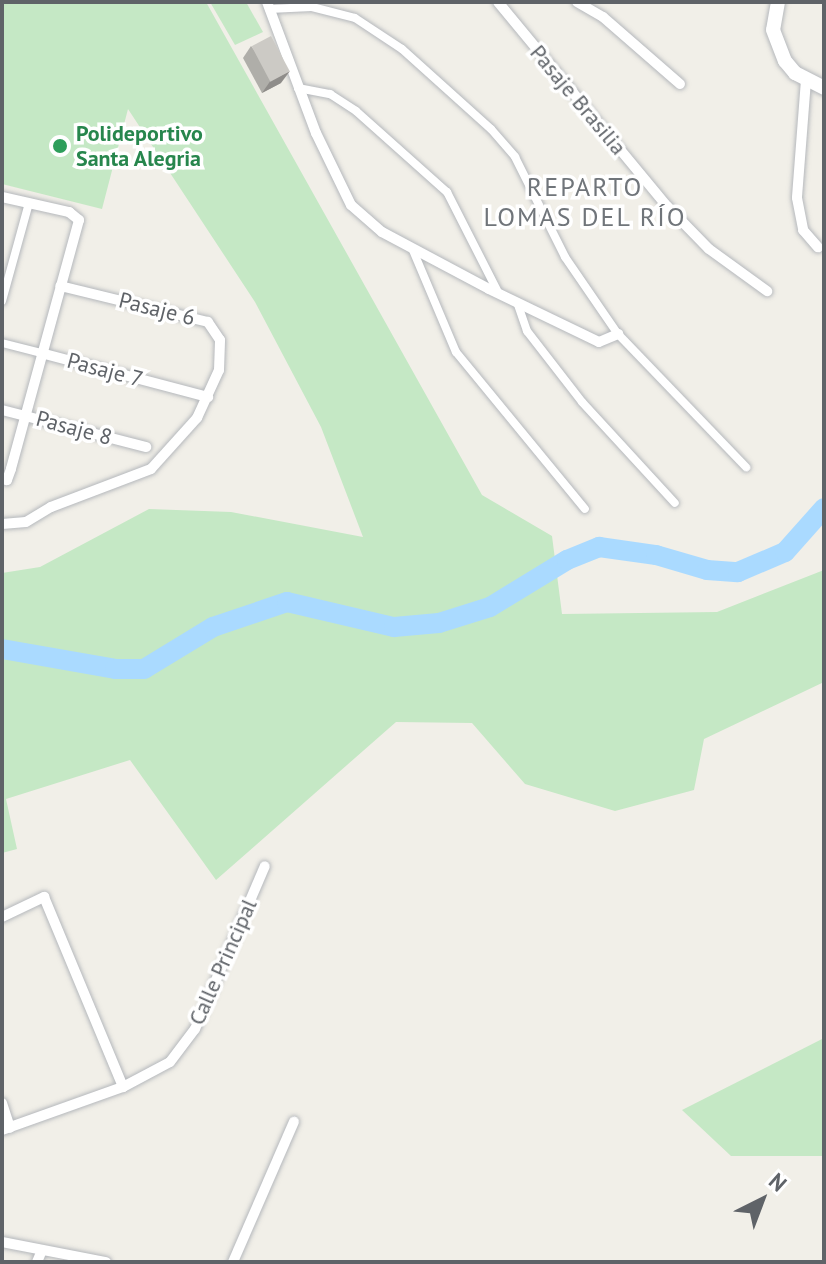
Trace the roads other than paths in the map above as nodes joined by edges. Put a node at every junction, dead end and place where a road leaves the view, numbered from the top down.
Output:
1 (498, 2) edge
2 (577, 2) edge
3 (778, 2) edge
4 (268, 6) edge
5 (680, 84) dead end
6 (819, 87) edge
7 (298, 88) junction
8 (2, 197) edge
9 (29, 203) junction
10 (818, 247) dead end
11 (412, 248) junction
12 (60, 286) junction
13 (767, 291) dead end
14 (499, 294) junction
15 (2, 301) edge
16 (517, 302) junction
17 (618, 334) junction
18 (2, 343) edge
19 (41, 353) junction
20 (208, 397) junction
21 (2, 410) edge
22 (24, 415) junction
23 (146, 447) dead end
24 (746, 467) dead end
25 (5, 479) edge
26 (675, 503) dead end
27 (585, 509) dead end
28 (2, 524) edge
29 (265, 866) dead end
30 (2, 917) edge
31 (123, 1087) junction
32 (2, 1103) edge
33 (294, 1122) dead end
34 (6, 1129) edge
35 (2, 1242) edge
36 (42, 1250) junction
37 (37, 1262) edge
38 (106, 1262) edge
39 (233, 1262) edge

1 - 13 street, Pasaje Brasilia
2 - 5 street
3 - 6 main road
4 - 7 street
4 - 17 street
6 - 10 street
7 - 11 street
7 - 14 street
8 - 9 street
9 - 12 street
9 - 15 street
11 - 14 street
11 - 27 street
12 - 19 street
12 - 20 street, Pasaje 6
14 - 16 street
16 - 17 street
16 - 26 street
17 - 24 street
18 - 19 street, Pasaje 7
19 - 20 street, Pasaje 7
19 - 22 street
20 - 28 street, Pasaje 6
21 - 22 street, Pasaje 8
22 - 23 street, Pasaje 8
22 - 25 street
29 - 31 street, Calle Principal
30 - 31 street
31 - 34 street, Calle Principal
32 - 34 street
33 - 39 street
35 - 36 street
36 - 37 street
36 - 38 street

